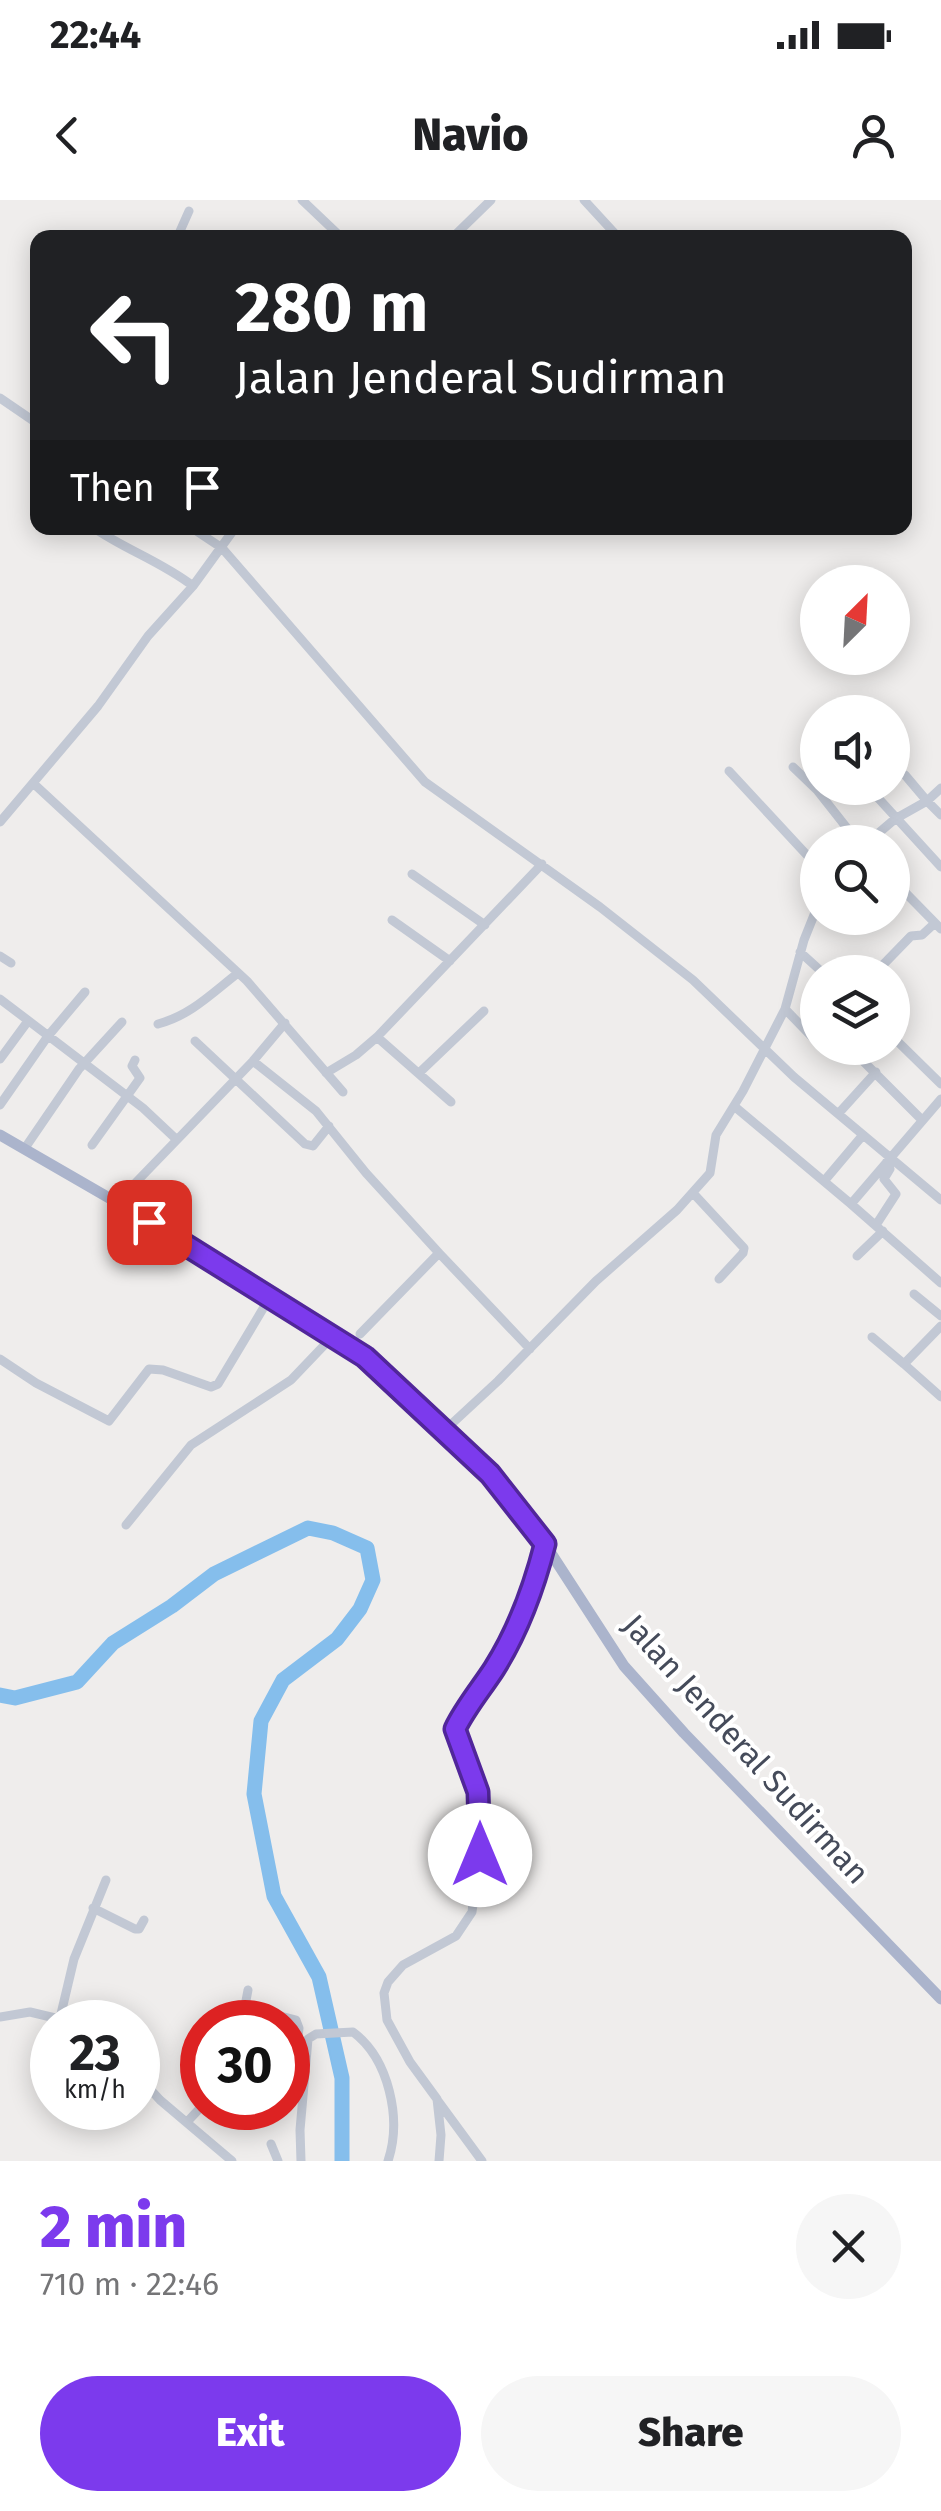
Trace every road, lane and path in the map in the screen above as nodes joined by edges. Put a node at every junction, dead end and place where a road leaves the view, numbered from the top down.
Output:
1 (302, 200) edge
2 (491, 200) edge
3 (584, 200) edge
4 (189, 211) dead end
5 (181, 230) edge
6 (334, 230) edge
7 (460, 230) edge
8 (611, 230) edge
9 (0, 398) edge
10 (30, 419) edge
11 (106, 535) edge
12 (203, 535) edge
13 (231, 535) edge
14 (222, 548) junction
15 (193, 586) junction
16 (793, 767) dead end
17 (729, 772) dead end
18 (910, 782) edge
19 (33, 783) junction
20 (941, 788) edge
21 (927, 801) junction
22 (883, 805) edge
23 (941, 815) edge
24 (895, 819) junction
25 (0, 822) edge
26 (845, 825) edge
27 (888, 825) edge
28 (800, 848) edge
29 (542, 864) junction
30 (941, 867) edge
31 (412, 874) dead end
32 (910, 897) edge
33 (392, 920) dead end
34 (485, 925) junction
35 (938, 926) edge
36 (807, 935) edge
37 (800, 952) junction
38 (803, 955) edge
39 (893, 955) edge
40 (0, 956) edge
41 (450, 961) junction
42 (11, 963) dead end
43 (238, 973) junction
44 (85, 992) dead end
45 (0, 999) edge
46 (785, 1009) junction
47 (484, 1011) dead end
48 (28, 1020) junction
49 (122, 1022) dead end
50 (285, 1023) junction
51 (158, 1024) dead end
52 (800, 1024) edge
53 (48, 1036) junction
54 (377, 1037) junction
55 (195, 1041) dead end
56 (764, 1049) junction
57 (910, 1054) edge
58 (0, 1059) edge
59 (135, 1060) dead end
60 (253, 1060) junction
61 (84, 1064) junction
62 (868, 1065) edge
63 (876, 1072) junction
64 (326, 1073) junction
65 (419, 1073) junction
66 (236, 1078) junction
67 (941, 1084) edge
68 (343, 1092) dead end
69 (128, 1096) junction
70 (941, 1099) edge
71 (451, 1102) dead end
72 (0, 1105) edge
73 (734, 1106) junction
74 (838, 1114) junction
75 (922, 1120) junction
76 (329, 1126) junction
77 (864, 1135) junction
78 (0, 1136) edge
79 (176, 1139) junction
80 (92, 1145) dead end
81 (26, 1148) junction
82 (889, 1159) junction
83 (825, 1180) junction
84 (692, 1193) junction
85 (940, 1197) edge
86 (117, 1202) junction
87 (851, 1204) junction
88 (879, 1228) junction
89 (439, 1254) junction
90 (857, 1256) dead end
91 (718, 1279) dead end
92 (941, 1283) edge
93 (914, 1294) dead end
94 (270, 1297) junction
95 (941, 1316) edge
96 (941, 1326) edge
97 (360, 1334) dead end
98 (333, 1336) junction
99 (872, 1337) dead end
100 (530, 1349) junction
101 (0, 1359) edge
102 (904, 1364) junction
103 (941, 1397) edge
104 (445, 1430) junction
105 (126, 1525) dead end
106 (545, 1544) junction
107 (106, 1880) dead end
108 (93, 1908) junction
109 (144, 1920) dead end
110 (248, 1990) dead end
111 (941, 1999) edge
112 (64, 2000) edge
113 (246, 2000) edge
114 (30, 2012) edge
115 (0, 2017) edge
116 (310, 2038) edge
117 (160, 2097) edge
118 (436, 2099) junction
119 (180, 2115) edge
120 (196, 2130) edge
121 (300, 2130) edge
122 (271, 2144) dead end
123 (220, 2151) junction
124 (211, 2161) edge
125 (232, 2161) edge
126 (278, 2161) edge
127 (301, 2161) edge
128 (388, 2161) edge
129 (439, 2161) edge
130 (482, 2161) edge

1 - 6 street
2 - 7 street
3 - 8 street
4 - 5 street
9 - 10 street
11 - 15 street
12 - 14 street
13 - 14 street
14 - 15 street
14 - 29 street
15 - 19 street
16 - 26 street
17 - 28 street
18 - 21 street
19 - 25 street
19 - 43 street
20 - 21 street
21 - 23 street
21 - 24 street
22 - 24 street
24 - 27 street
24 - 30 street
29 - 34 street
29 - 56 street
31 - 34 street
32 - 35 street
33 - 41 street
34 - 41 street
35 - 39 street
36 - 37 street
37 - 38 street
37 - 46 street
40 - 42 street
41 - 54 street
43 - 50 street
43 - 51 street
44 - 53 street
45 - 48 street
46 - 52 street
46 - 56 street
47 - 65 street
48 - 53 street
48 - 58 street
49 - 61 street
50 - 60 street
50 - 64 street
53 - 61 street
53 - 72 street
54 - 64 street
54 - 65 street
55 - 66 street
56 - 73 street
56 - 74 street
57 - 67 street
59 - 69 street
60 - 66 street
60 - 76 street
61 - 69 street
61 - 81 street
62 - 63 street
63 - 74 street
63 - 75 street
64 - 68 street
65 - 71 street
66 - 76 street
66 - 79 street
66 - 86 street
69 - 79 street
69 - 80 street
70 - 75 street
73 - 83 street
73 - 84 street
74 - 77 street
75 - 82 street
76 - 89 street
77 - 82 street
77 - 83 street
78 - 81 main road, Jalan Jenderal Sudirman
79 - 86 street
81 - 86 main road, Jalan Jenderal Sudirman
82 - 85 street
82 - 87 street
82 - 88 street
83 - 87 street
84 - 91 street
84 - 100 street
86 - 94 main road, Jalan Jenderal Sudirman
87 - 88 street
88 - 90 street
88 - 92 street
89 - 97 street
89 - 100 street
93 - 95 street
94 - 98 main road, Jalan Jenderal Sudirman
94 - 101 street
96 - 102 street
98 - 104 main road, Jalan Jenderal Sudirman
98 - 105 street
99 - 102 street
100 - 104 street
102 - 103 street
104 - 106 main road, Jalan Jenderal Sudirman
106 - 111 main road, Jalan Jenderal Sudirman
106 - 118 street
107 - 108 street
108 - 109 street
108 - 112 street
110 - 113 street
114 - 115 street
116 - 128 street
117 - 119 street
118 - 129 street
118 - 130 street
120 - 123 street
121 - 127 street
122 - 126 street
123 - 124 street
123 - 125 street

